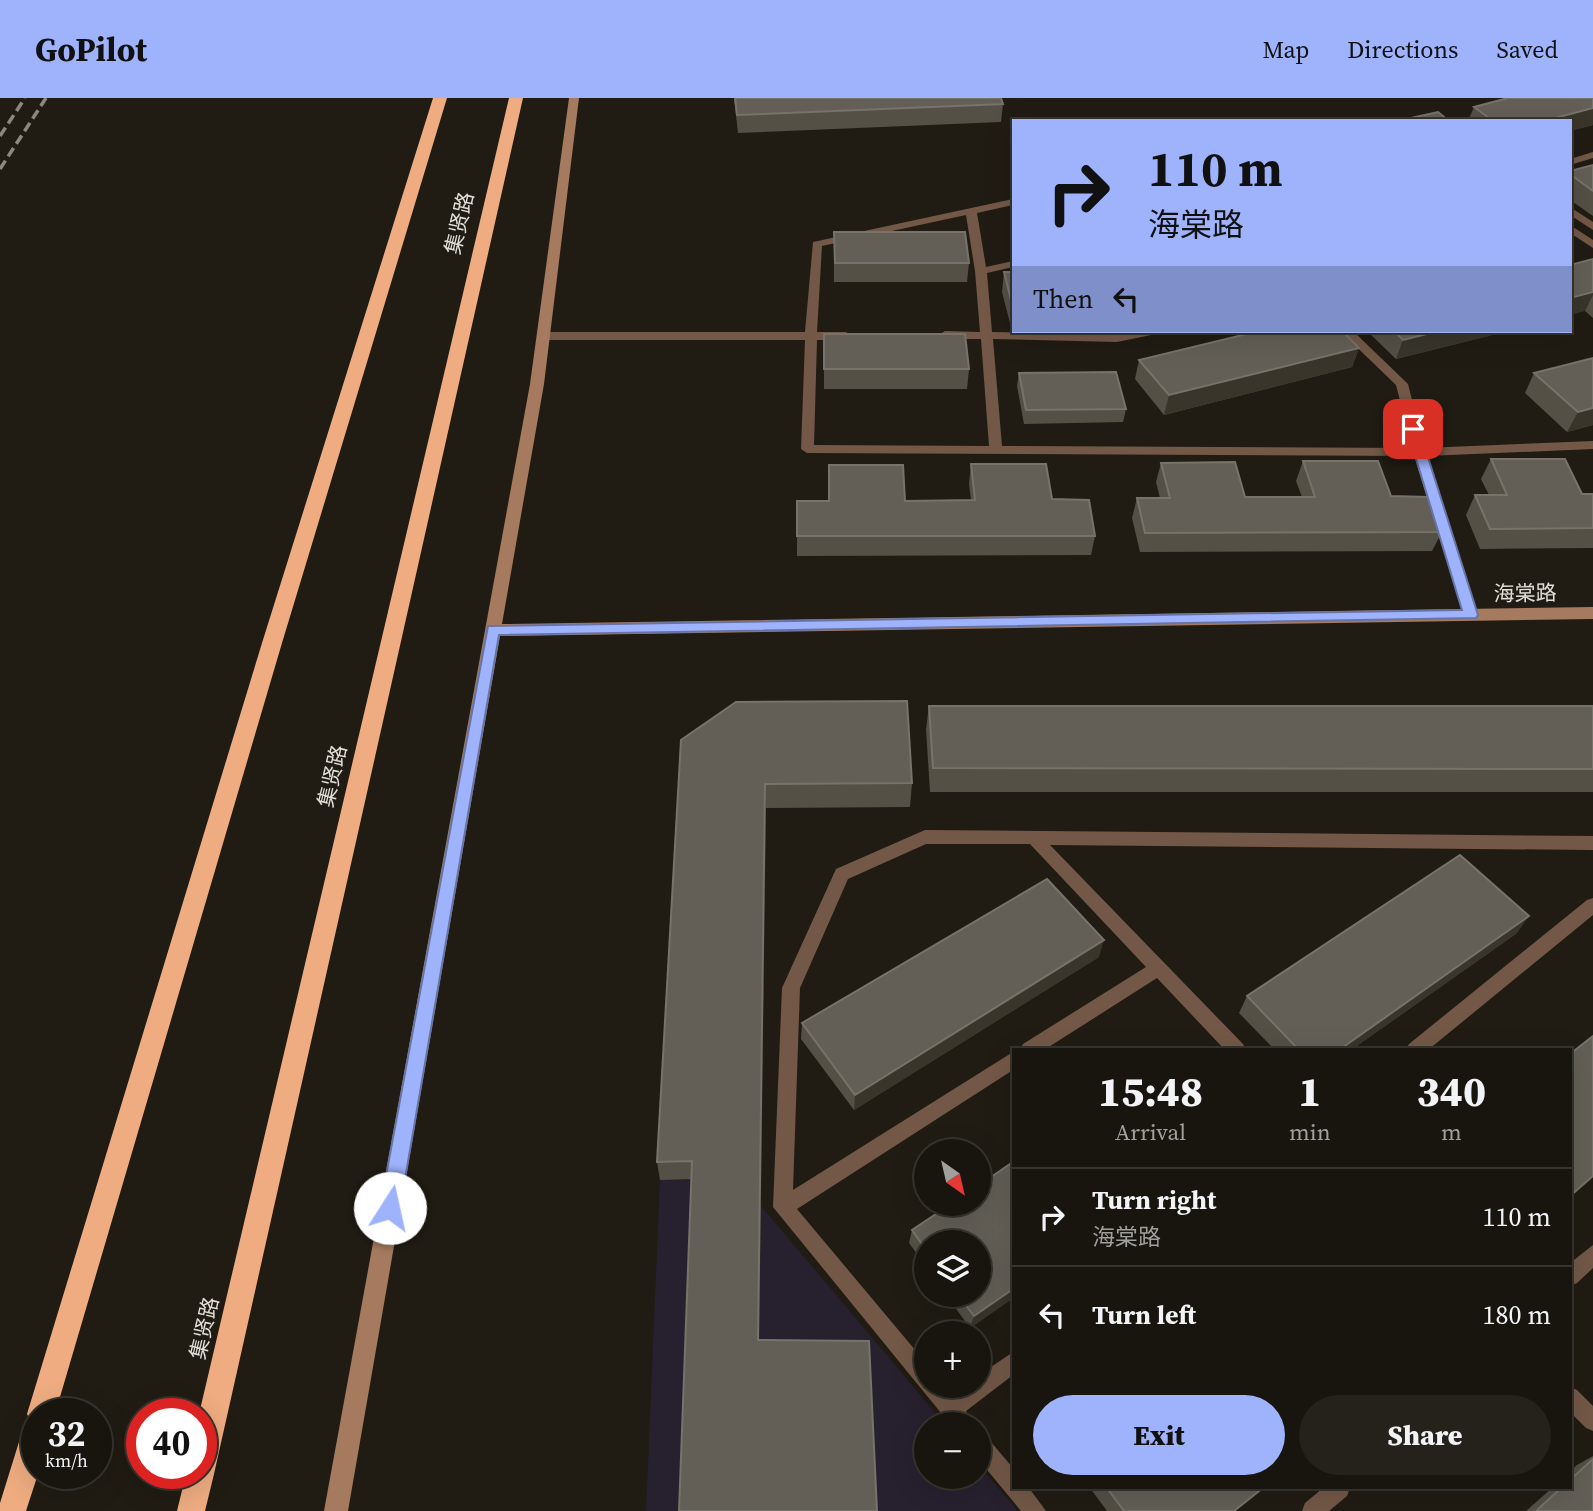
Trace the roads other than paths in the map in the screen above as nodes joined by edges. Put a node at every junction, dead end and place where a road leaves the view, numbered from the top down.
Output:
1 (440, 98) edge
2 (516, 98) edge
3 (574, 98) edge
4 (1593, 155) edge
5 (1572, 161) edge
6 (1012, 202) edge
7 (971, 211) junction
8 (1572, 211) edge
9 (1593, 227) edge
10 (1576, 238) edge
11 (1593, 245) edge
12 (1012, 264) edge
13 (981, 271) junction
14 (1142, 333) edge
15 (1348, 333) edge
16 (932, 335) edge
17 (986, 335) junction
18 (543, 336) junction
19 (811, 336) junction
20 (864, 336) edge
21 (1593, 445) edge
22 (996, 450) junction
23 (1419, 452) junction
24 (1593, 613) edge
25 (1471, 615) junction
26 (493, 630) junction
27 (1033, 837) junction
28 (1593, 843) edge
29 (1593, 905) edge
30 (1158, 968) junction
31 (1032, 1048) edge
32 (1235, 1048) edge
33 (1417, 1048) edge
34 (1012, 1061) edge
35 (783, 1208) junction
36 (1593, 1255) edge
37 (1572, 1274) edge
38 (1012, 1363) edge
39 (914, 1365) edge
40 (46, 1398) edge
41 (217, 1398) edge
42 (941, 1398) edge
43 (1572, 1399) edge
44 (953, 1412) edge
45 (962, 1412) edge
46 (1593, 1421) edge
47 (991, 1457) edge
48 (21, 1481) edge
49 (1012, 1482) edge
50 (196, 1489) edge
51 (1017, 1489) edge
52 (1338, 1489) edge
53 (12, 1511) edge
54 (191, 1511) edge
55 (336, 1511) edge
56 (1035, 1511) edge
57 (1313, 1511) edge

1 - 40 highway
2 - 41 highway, 集贤路
3 - 18 street
4 - 5 lane
6 - 7 lane
7 - 13 lane
7 - 19 lane
8 - 9 lane
10 - 11 lane
12 - 13 lane
13 - 17 lane
14 - 17 lane
15 - 23 lane
16 - 17 lane
17 - 22 lane
18 - 19 lane
18 - 26 street
19 - 20 lane
19 - 22 lane
21 - 23 lane
22 - 23 lane
23 - 25 lane
24 - 25 street, 海棠路
25 - 26 street, 海棠路
26 - 55 street
27 - 28 lane
27 - 30 lane
27 - 35 lane
29 - 33 lane
30 - 31 lane
30 - 32 lane
34 - 35 lane
35 - 39 lane
36 - 37 lane
38 - 45 lane
42 - 44 lane
43 - 46 lane
47 - 49 lane
48 - 53 highway
50 - 54 highway
51 - 56 lane
52 - 57 lane

